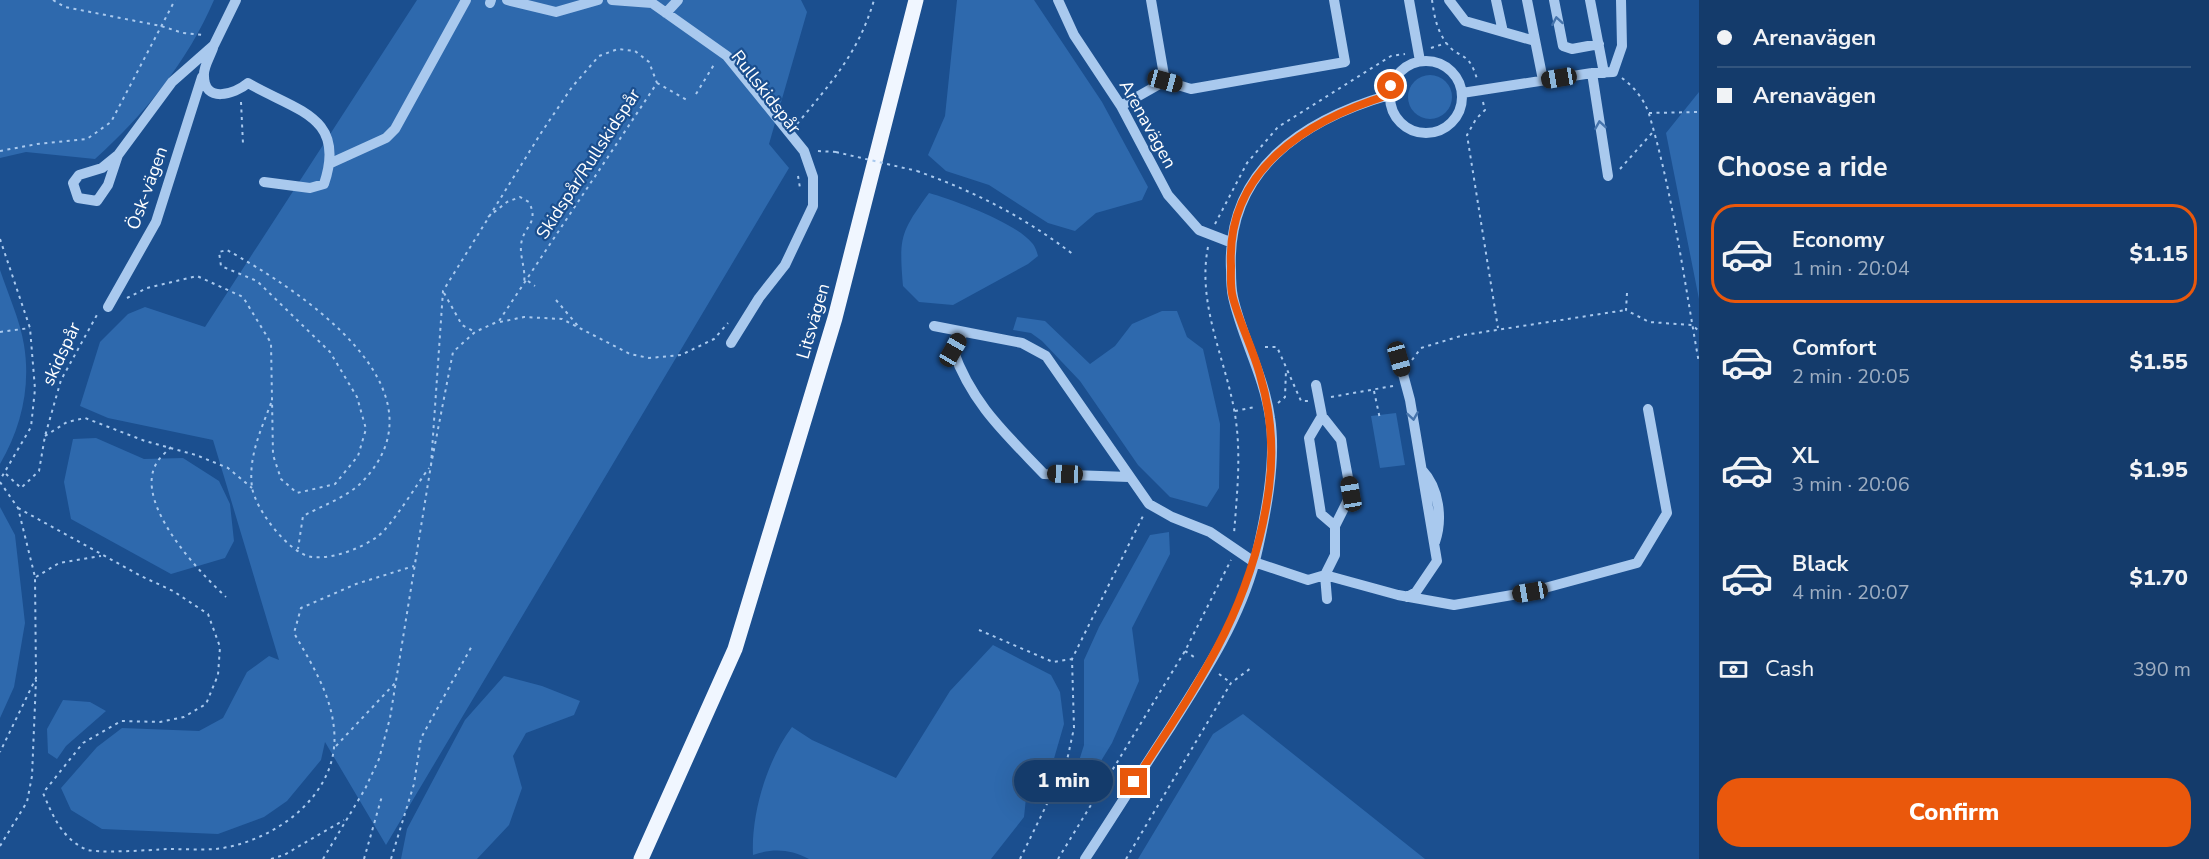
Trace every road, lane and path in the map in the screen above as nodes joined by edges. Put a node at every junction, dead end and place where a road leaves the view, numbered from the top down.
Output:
1 (53, 0) edge
2 (175, 0) edge
3 (236, 0) edge
4 (466, 0) edge
5 (507, 0) edge
6 (598, 0) edge
7 (612, 0) edge
8 (678, 0) edge
9 (874, 0) edge
10 (916, 0) edge
11 (1058, 0) edge
12 (1151, 0) edge
13 (1334, 0) edge
14 (1409, 0) edge
15 (1432, 0) edge
16 (1449, 0) edge
17 (1497, 0) edge
18 (1527, 0) edge
19 (1554, 0) edge
20 (1590, 0) edge
21 (1621, 0) edge
22 (666, 13) junction
23 (161, 26) junction
24 (1503, 32) junction
25 (216, 41) junction
26 (1535, 41) junction
27 (1446, 43) junction
28 (1599, 44) junction
29 (1420, 56) junction
30 (717, 61) dead end
31 (1609, 72) junction
32 (1592, 73) junction
33 (203, 74) junction
34 (1543, 80) junction
35 (1165, 81) junction
36 (657, 83) junction
37 (240, 90) junction
38 (1479, 90) junction
39 (1462, 93) junction
40 (696, 94) dead end
41 (1389, 95) junction
42 (687, 100) dead end
43 (1122, 106) junction
44 (1699, 112) edge
45 (1649, 113) junction
46 (789, 133) junction
47 (1652, 133) junction
48 (243, 144) dead end
49 (0, 151) edge
50 (836, 152) dead end
51 (118, 155) junction
52 (331, 163) junction
53 (798, 175) dead end
54 (1608, 176) joint
55 (264, 182) dead end
56 (800, 198) dead end
57 (486, 220) junction
58 (1211, 236) junction
59 (0, 239) edge
60 (1230, 242) junction
61 (1074, 255) dead end
62 (528, 281) junction
63 (524, 286) junction
64 (535, 286) dead end
65 (443, 291) junction
66 (1627, 293) dead end
67 (556, 300) dead end
68 (108, 307) junction
69 (1626, 310) junction
70 (497, 322) junction
71 (728, 323) dead end
72 (1692, 325) junction
73 (934, 326) dead end
74 (30, 328) junction
75 (580, 328) junction
76 (1699, 331) edge
77 (0, 332) edge
78 (475, 332) junction
79 (963, 333) junction
80 (731, 343) dead end
81 (1265, 347) dead end
82 (1399, 359) dead end
83 (1699, 363) edge
84 (1317, 385) dead end
85 (1374, 391) dead end
86 (272, 399) junction
87 (1319, 399) junction
88 (1648, 409) dead end
89 (1322, 416) junction
90 (1380, 419) dead end
91 (45, 436) junction
92 (171, 447) junction
93 (431, 465) junction
94 (6, 474) junction
95 (1129, 477) junction
96 (0, 481) edge
97 (252, 488) junction
98 (1149, 504) junction
99 (18, 508) junction
100 (1335, 526) junction
101 (1233, 547) junction
102 (298, 549) junction
103 (104, 556) junction
104 (1254, 562) junction
105 (414, 566) junction
106 (1325, 575) junction
107 (35, 577) junction
108 (226, 597) dead end
109 (1407, 597) junction
110 (1327, 599) dead end
111 (979, 630) dead end
112 (473, 645) dead end
113 (1072, 659) junction
114 (1251, 668) dead end
115 (36, 678) junction
116 (396, 682) junction
117 (335, 747) junction
118 (0, 752) edge
119 (382, 796) dead end
120 (347, 818) junction
121 (0, 846) edge
122 (271, 859) edge
123 (323, 859) edge
124 (364, 859) edge
125 (391, 859) edge
126 (641, 859) edge
127 (1020, 859) edge
128 (1059, 859) edge
129 (1085, 859) edge
130 (1126, 859) edge

1 - 23 path
2 - 23 path
3 - 25 street, Ösk-vägen
4 - 52 street
5 - 6 street
7 - 22 street
8 - 22 street
9 - 46 path
10 - 126 main road, Litsvägen
11 - 43 street, Arenavägen
12 - 35 street
13 - 35 street
14 - 29 street
15 - 27 path
16 - 24 street
17 - 24 street
18 - 26 street
28 -> 19 street
20 - 28 street
21 - 31 street
22 - 46 street
23 - 25 path
23 - 49 path
24 - 26 street
25 - 33 street, Ösk-vägen
25 - 51 street, Ösk-vägen
26 - 34 street
27 - 29 path
27 - 38 path
28 - 31 street
29 - 39 street
29 - 41 street
29 - 58 path
30 - 40 path
31 - 32 street
31 - 45 path
32 - 34 street
54 -> 32 street
33 - 37 street
33 - 68 street, Ösk-vägen
34 - 38 street
35 - 43 street
36 - 42 path
36 - 57 path, Skidspår/Rullskidspår
36 - 62 path, Skidspår/Rullskidspår
37 - 48 path
37 - 52 street
38 - 39 street
38 - 69 path
39 - 41 street
41 - 60 street
43 - 58 street, Arenavägen
44 - 45 path
45 - 47 path
46 - 80 street
47 - 54 path
47 - 72 path
50 - 61 path, bridge
51 - 51 street, Ösk-vägen
52 - 55 street
53 - 56 path
57 - 63 path
57 - 65 path, Skidspår/Rullskidspår
58 - 60 street, Arenavägen
58 - 101 path
59 - 74 path
60 - 104 street
62 - 63 path, Skidspår/Rullskidspår
62 - 64 path
63 - 70 path, Skidspår/Rullskidspår
65 - 78 path
65 - 93 path, Skidspår/Rullskidspår
66 - 69 path
67 - 75 path
68 - 86 path, skidspår
68 - 91 path, skidspår
69 - 72 path
70 - 75 path
70 - 78 path, Skidspår/Rullskidspår
71 - 75 path
72 - 76 path
72 - 83 path
73 - 79 street
74 - 77 path
74 - 94 path
78 - 93 path, Skidspår/Rullskidspår
79 - 95 street
79 - 95 street
81 - 87 path
82 -> 109 street
84 - 87 street
85 - 90 path
86 - 97 path, skidspår
86 - 102 path
87 - 89 street
88 - 109 street
89 - 100 street
89 - 100 street
91 - 92 path
91 - 94 path, skidspår
92 - 97 path
92 - 108 path
93 - 102 path, skidspår
93 - 105 path
94 - 96 path
95 - 98 street
96 - 99 path
97 - 102 path, skidspår
98 - 101 street
98 - 113 path
99 - 103 path
99 - 107 path
100 - 106 street
101 - 104 street
101 - 128 path
103 - 107 path
103 - 117 path
104 - 106 street
104 - 129 street
105 - 116 path
105 - 117 path
106 - 109 street
106 - 110 street
107 - 115 path
111 - 113 path
112 - 125 path
113 - 127 path
114 - 130 path
115 - 118 path
115 - 121 path
116 - 117 path
116 - 120 path
119 - 124 path
120 - 122 path
120 - 123 path

